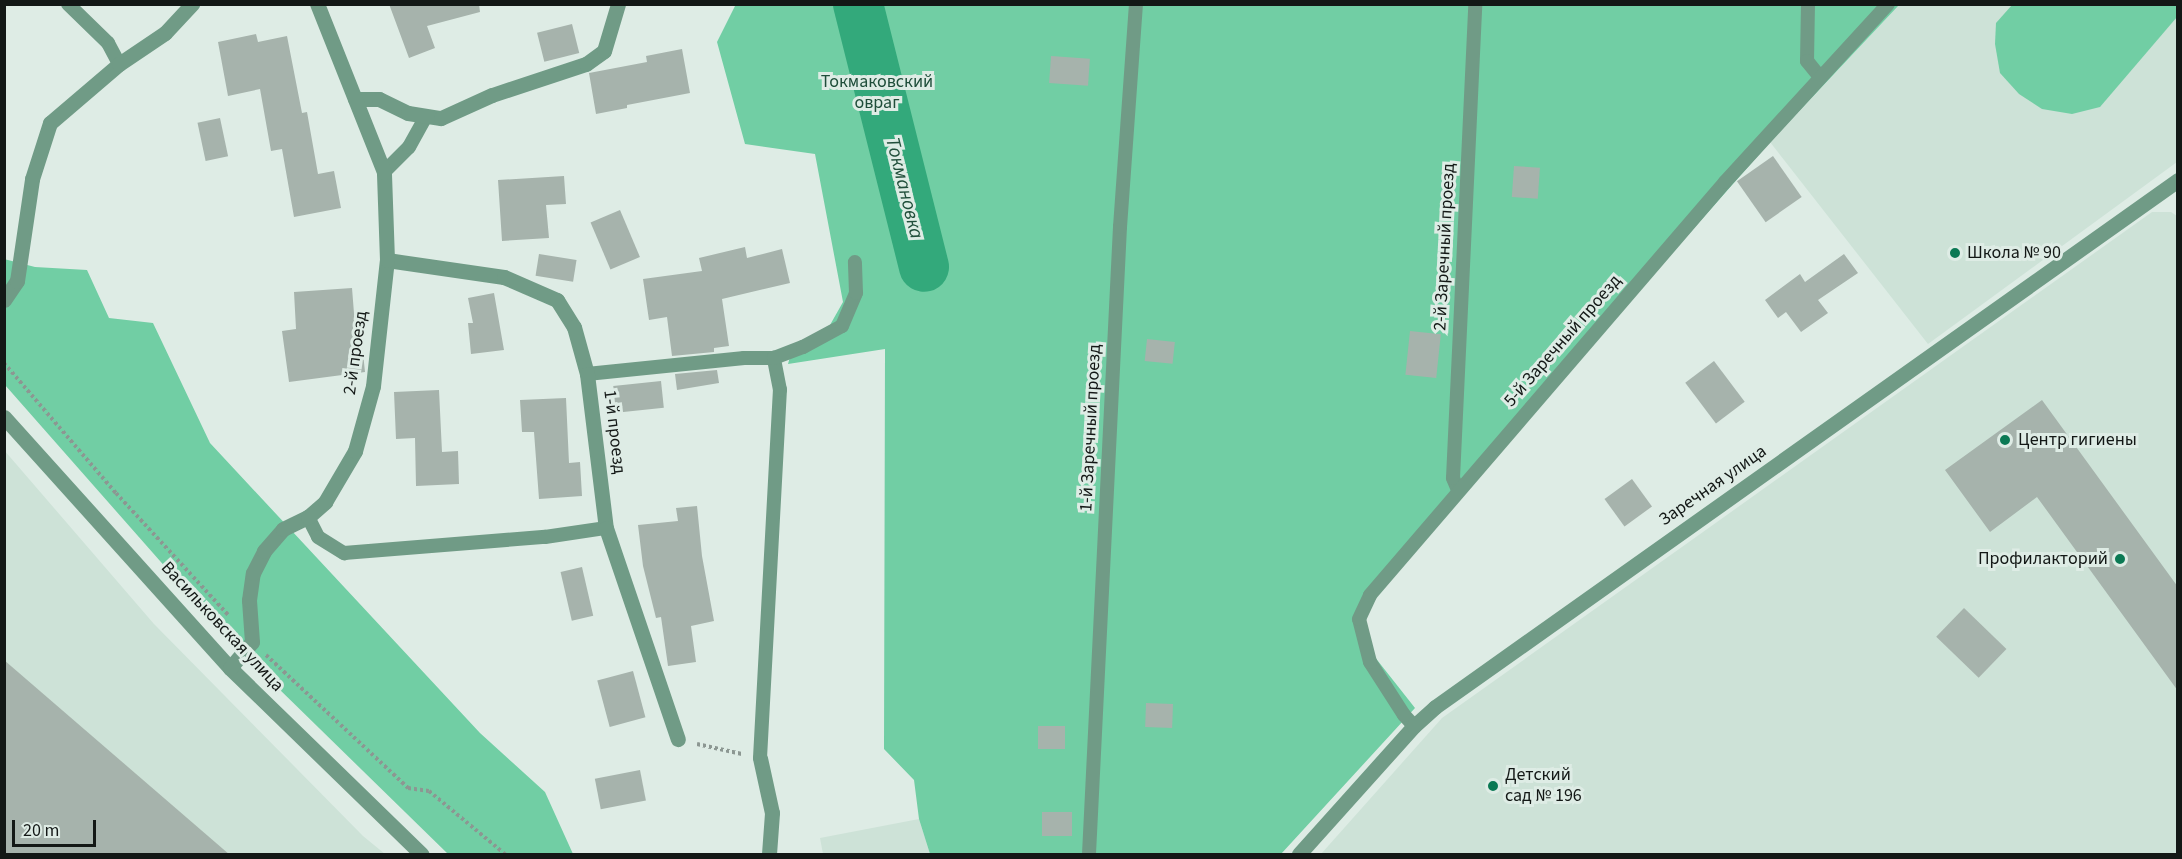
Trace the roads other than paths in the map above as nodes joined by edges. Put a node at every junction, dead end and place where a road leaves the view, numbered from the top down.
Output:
1 (69, 4) edge
2 (192, 4) edge
3 (317, 4) edge
4 (618, 4) edge
5 (1136, 4) edge
6 (1475, 4) edge
7 (1808, 4) edge
8 (1888, 4) edge
9 (119, 64) junction
10 (1820, 77) junction
11 (355, 99) junction
12 (426, 116) junction
13 (384, 172) junction
14 (2175, 186) edge
15 (387, 260) junction
16 (855, 262) dead end
17 (4, 300) edge
18 (774, 358) junction
19 (587, 374) junction
20 (4, 417) edge
21 (1458, 490) junction
22 (308, 517) junction
23 (606, 528) junction
24 (230, 668) junction
25 (1414, 726) junction
26 (678, 739) road end
27 (760, 758) joint
28 (421, 855) edge
29 (769, 855) edge
30 (1089, 855) edge
31 (1299, 855) edge

1 - 9 lane
2 - 9 street
3 - 11 street, 2-й проезд
4 - 12 street
5 - 30 lane, 1-й Заречный проезд
6 - 21 lane, 2-й Заречный проезд
7 - 10 lane
8 - 10 lane, 5-й Заречный проезд
9 - 17 street
10 - 21 lane, 5-й Заречный проезд
11 - 12 street
11 - 13 street, 2-й проезд
12 - 13 lane
13 - 15 street, 2-й проезд
14 - 25 street, Заречная улица
15 - 19 street, 1-й проезд
15 - 22 street, 2-й проезд
16 - 18 lane
18 - 19 lane
18 - 27 lane
19 - 23 street, 1-й проезд
20 - 24 street, Васильковская улица
21 - 25 lane, 5-й Заречный проезд
22 - 23 lane
22 - 24 street, 2-й проезд
23 - 26 street, 1-й проезд
24 - 28 street, Васильковская улица
25 - 31 street, Заречная улица
27 - 29 street

